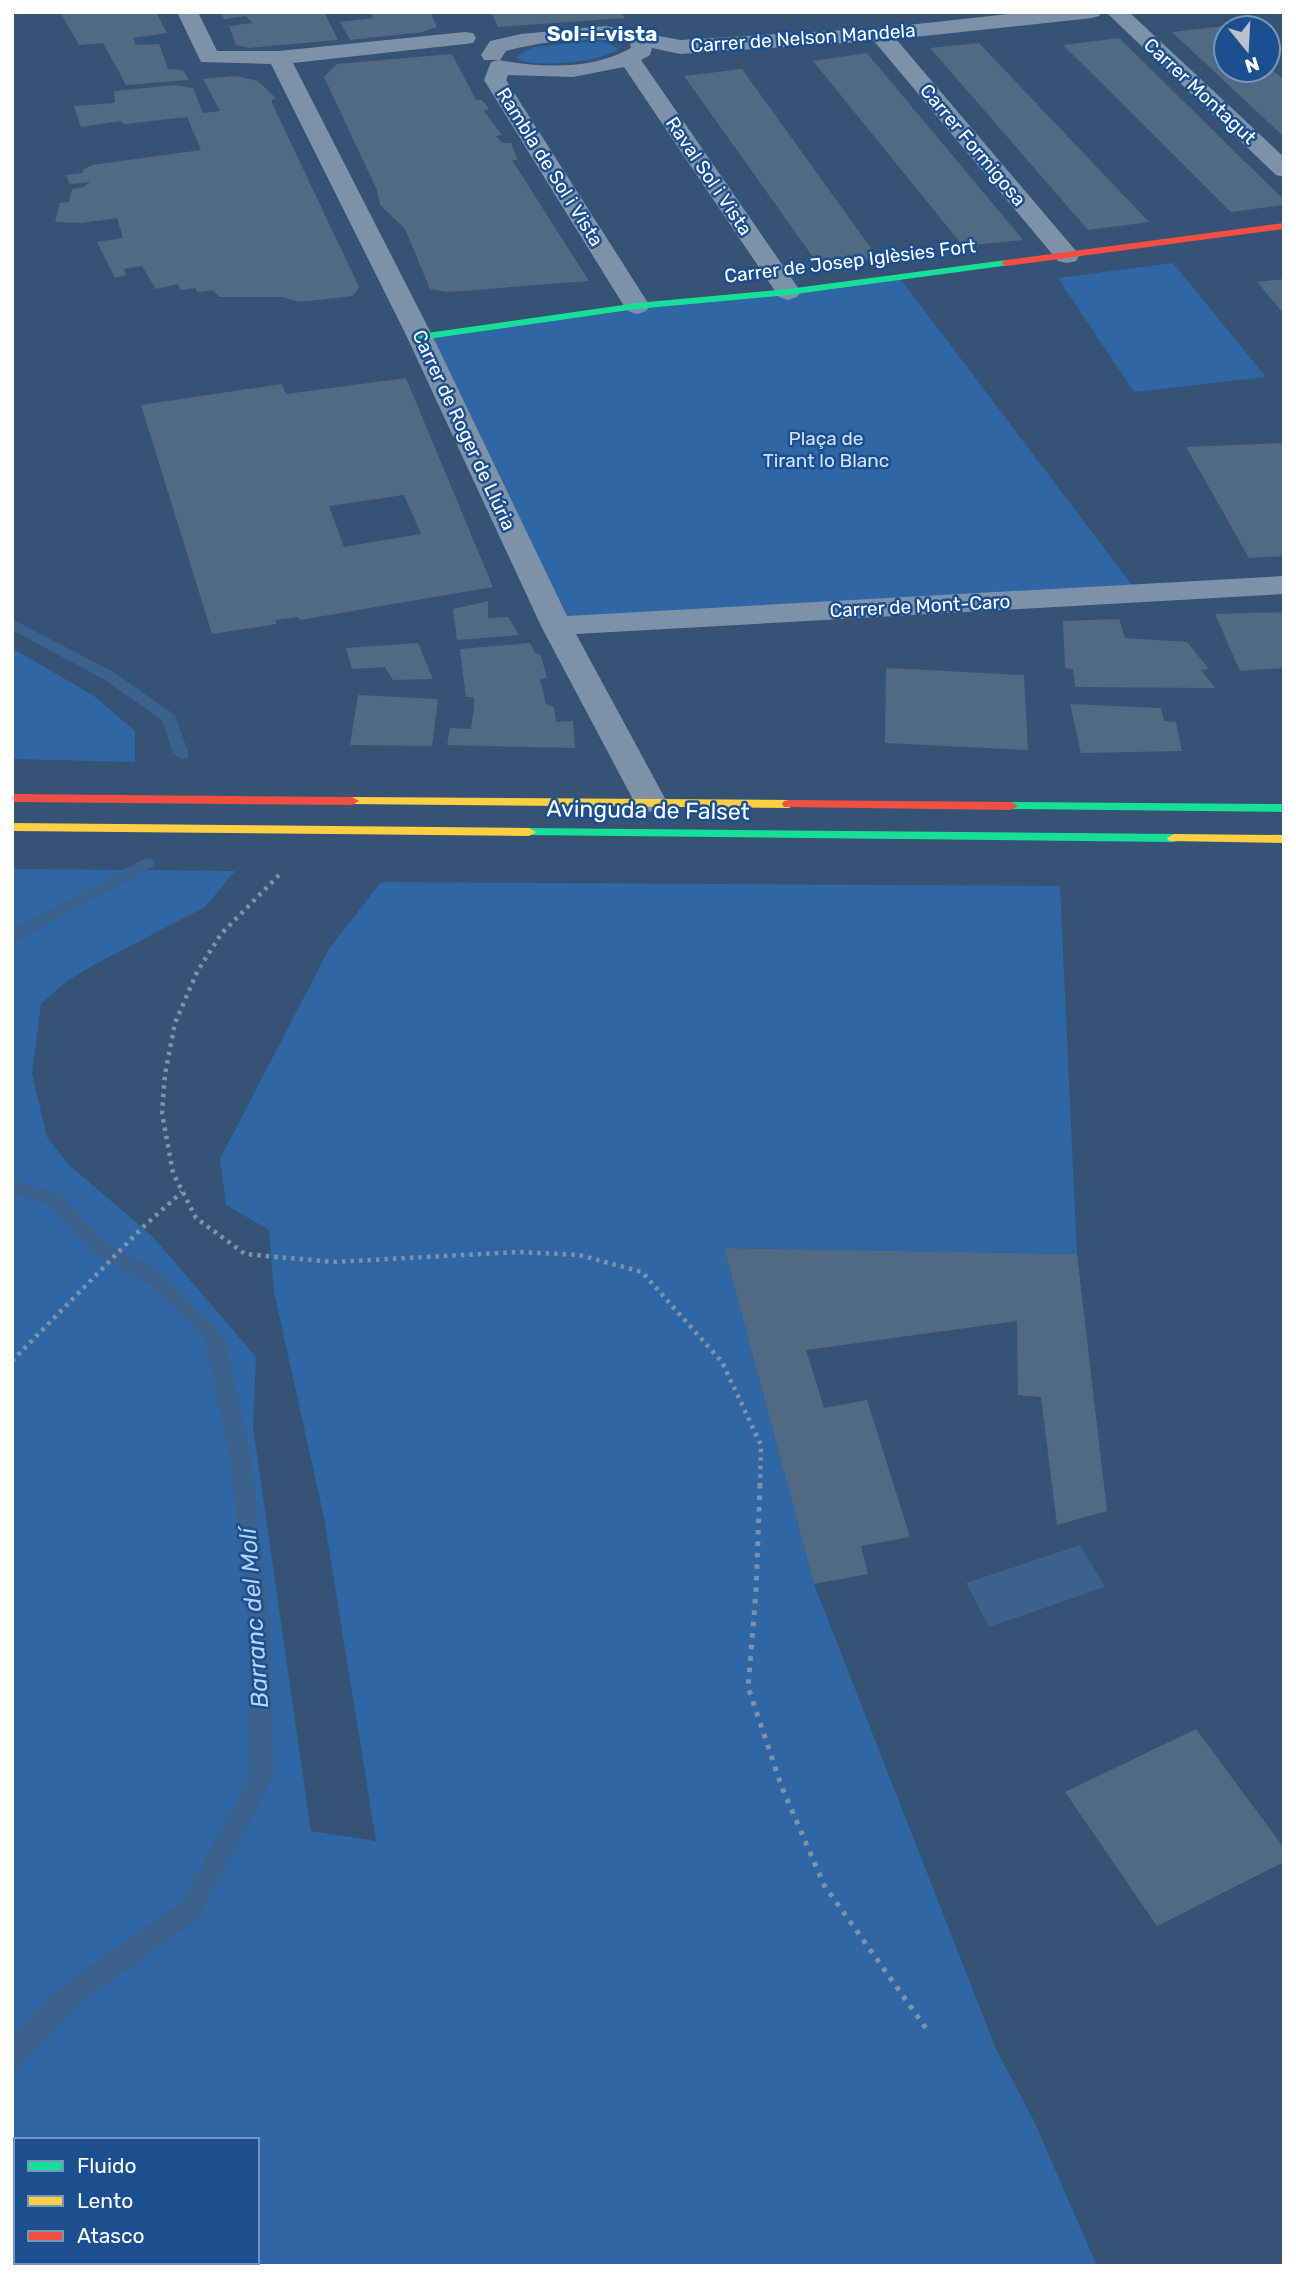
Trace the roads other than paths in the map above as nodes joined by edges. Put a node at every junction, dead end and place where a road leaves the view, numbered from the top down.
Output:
1 (187, 12) edge
2 (1092, 12) edge
3 (1116, 12) edge
4 (880, 34) junction
5 (638, 39) junction
6 (279, 58) junction
7 (496, 61) junction
8 (1284, 170) edge
9 (1284, 226) edge
10 (1067, 256) junction
11 (788, 292) junction
12 (637, 306) junction
13 (420, 337) junction
14 (1284, 585) edge
15 (556, 626) junction
16 (12, 797) edge
17 (650, 802) junction
18 (1284, 808) edge
19 (12, 827) edge
20 (1284, 839) edge

1 - 6 street
2 - 4 street, Carrer de Nelson Mandela
3 - 8 street, Carrer Montagut
4 - 5 street, Carrer de Nelson Mandela
4 - 10 street, Carrer Formigosa
5 - 7 street, Carrer de Nelson Mandela
5 - 7 street, Carrer de Nelson Mandela
5 - 11 street, Raval Sol i Vista
6 - 7 street, Rambla de Sol i Vista
6 - 13 street, Carrer de Roger de Llúria
7 - 12 street, Rambla de Sol i Vista
9 - 10 main road, Carrer de Josep Iglèsies Fort
10 - 11 main road, Carrer de Josep Iglèsies Fort
11 - 12 main road, Carrer de Josep Iglèsies Fort
12 - 13 main road, Carrer de Josep Iglèsies Fort
13 - 15 street, Carrer de Roger de Llúria
14 - 15 street, Carrer de Mont-Caro
15 - 17 street, Carrer de Roger de Llúria
16 - 17 main road, Avinguda de Falset
17 - 18 main road, Avinguda de Falset
19 - 20 main road, Avinguda de Falset

